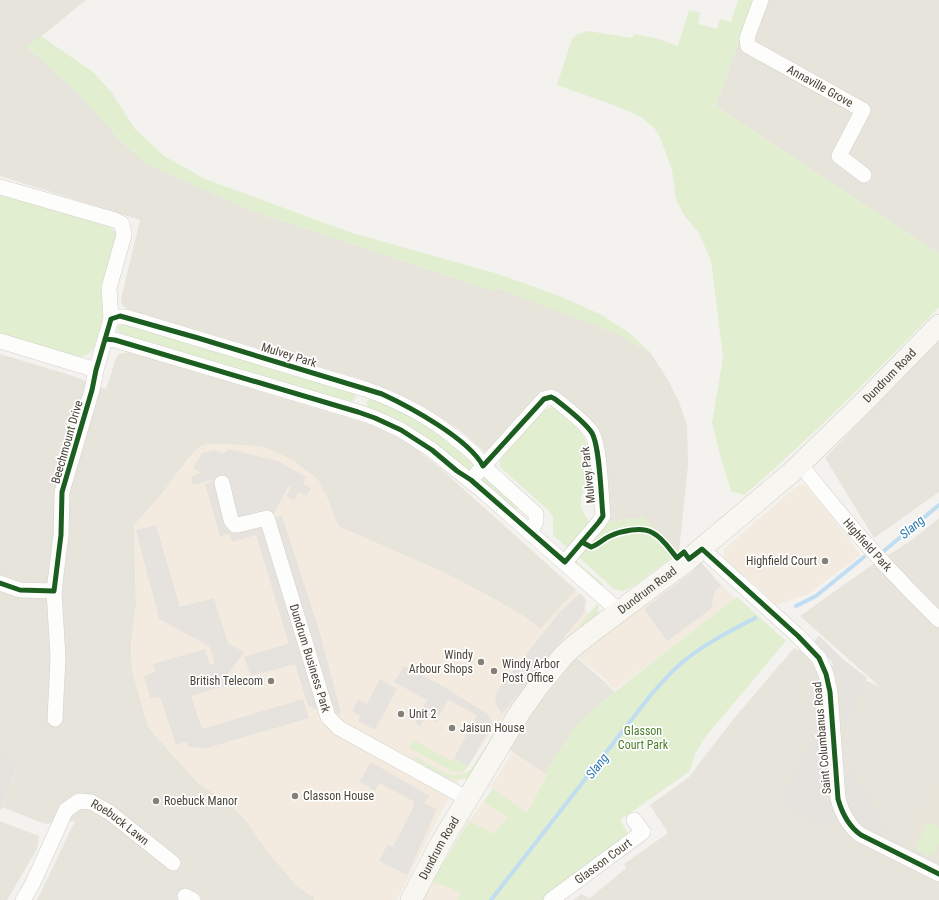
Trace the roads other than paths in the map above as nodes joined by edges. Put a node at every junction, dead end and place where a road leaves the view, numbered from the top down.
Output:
1 (761, 0) edge
2 (864, 175) dead end
3 (0, 186) edge
4 (111, 319) junction
5 (939, 324) edge
6 (106, 339) junction
7 (0, 341) edge
8 (96, 370) junction
9 (365, 389) junction
10 (358, 412) junction
11 (801, 465) junction
12 (483, 466) junction
13 (471, 480) junction
14 (222, 483) dead end
15 (531, 532) junction
16 (702, 549) junction
17 (565, 562) junction
18 (0, 583) edge
19 (54, 591) junction
20 (619, 611) junction
21 (939, 620) edge
22 (55, 719) dead end
23 (468, 799) junction
24 (634, 820) dead end
25 (173, 863) dead end
26 (939, 874) edge
27 (23, 900) edge
28 (411, 900) edge
29 (551, 900) edge

1 - 2 street, Annaville Grove
3 - 4 street
4 - 6 street
4 - 9 street, Mulvey Park
5 - 11 main road, Dundrum Road
6 - 8 street
6 - 10 street
7 - 8 street
8 - 19 street, Beechmount Drive
9 - 10 street
9 - 12 street, Mulvey Park
10 - 13 street
11 - 16 main road, Dundrum Road
11 - 21 street, Highfield Park
12 - 13 street, Mulvey Park
12 - 15 street, Mulvey Park
12 - 17 street, Mulvey Park
13 - 15 street
14 - 23 street, Dundrum Business Park
15 - 17 street
16 - 20 main road, Dundrum Road
16 - 26 street, Saint Columbanus Road
17 - 20 street
18 - 19 street
19 - 22 street, Beechmount Drive
20 - 23 main road, Dundrum Road
23 - 28 main road, Dundrum Road
24 - 29 street, Glasson Court
25 - 27 street, Roebuck Lawn

